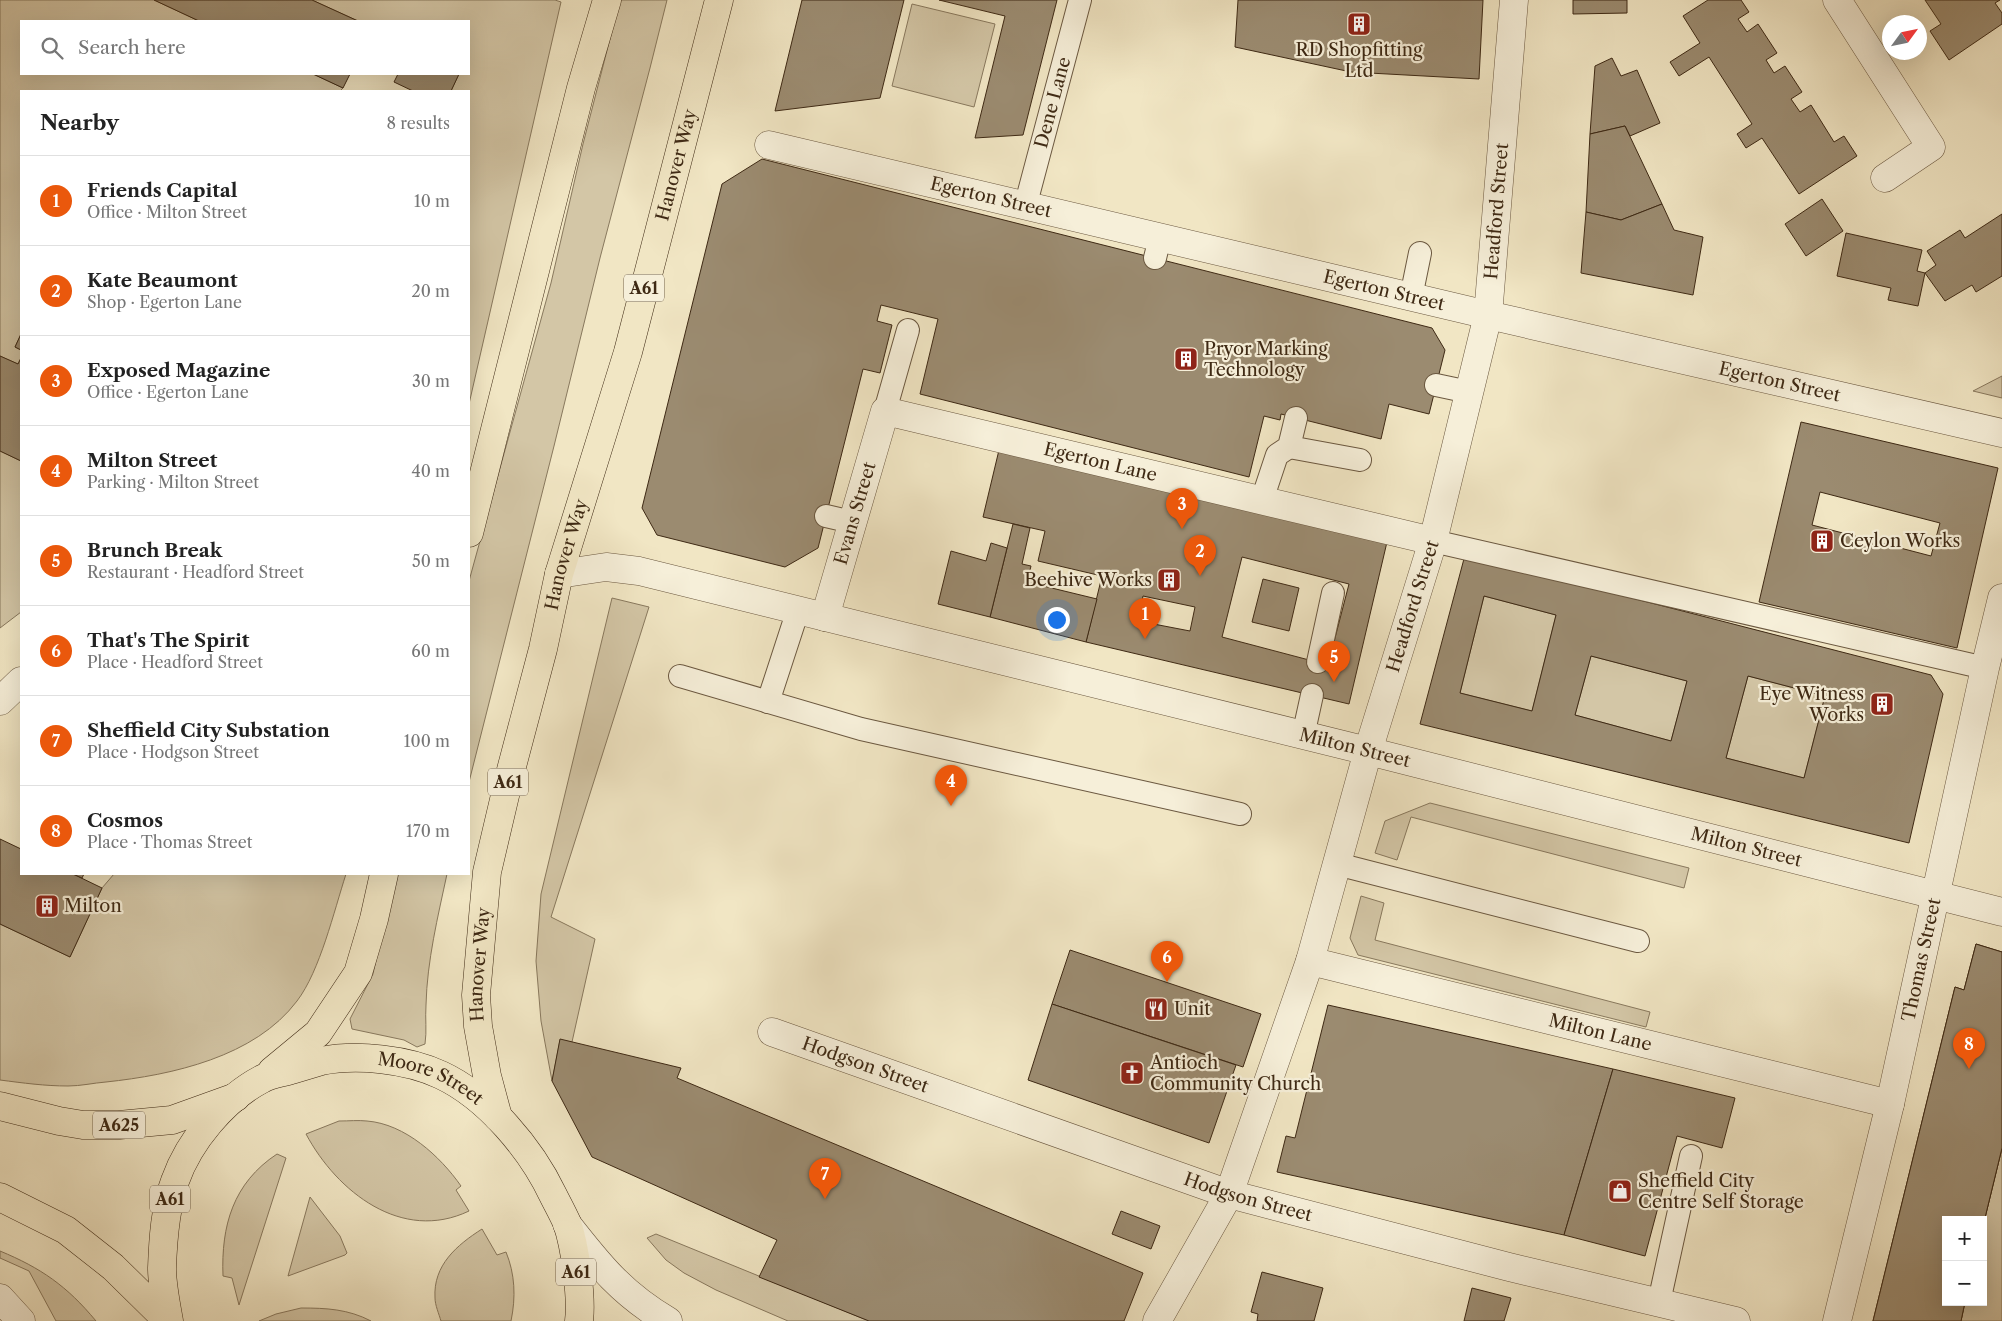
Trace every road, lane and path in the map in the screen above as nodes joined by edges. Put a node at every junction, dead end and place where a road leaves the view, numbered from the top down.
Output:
1 (607, 0) edge
2 (719, 0) edge
3 (1080, 0) edge
4 (1514, 0) edge
5 (1837, 0) edge
6 (769, 146) dead end
7 (1885, 178) dead end
8 (1025, 207) junction
9 (1420, 253) dead end
10 (1411, 297) junction
11 (1488, 315) junction
12 (908, 330) dead end
13 (1436, 385) dead end
14 (1469, 392) junction
15 (885, 411) junction
16 (1296, 418) dead end
17 (2002, 433) edge
18 (1289, 447) junction
19 (1360, 460) dead end
20 (1262, 500) junction
21 (826, 516) dead end
22 (852, 522) junction
23 (470, 529) edge
24 (1434, 541) junction
25 (559, 574) junction
26 (1333, 593) dead end
27 (2002, 598) edge
28 (798, 610) junction
29 (825, 617) junction
30 (1318, 662) dead end
31 (1985, 668) junction
32 (680, 676) dead end
33 (20, 682) edge
34 (1312, 696) dead end
35 (0, 701) edge
36 (768, 702) junction
37 (1303, 736) junction
38 (1368, 751) junction
39 (1240, 814) dead end
40 (1337, 864) junction
41 (384, 875) edge
42 (1936, 895) junction
43 (2002, 912) edge
44 (1638, 941) dead end
45 (1310, 962) junction
46 (772, 1032) dead end
47 (263, 1078) junction
48 (236, 1097) junction
49 (1890, 1104) junction
50 (0, 1106) edge
51 (498, 1117) junction
52 (1691, 1156) dead end
53 (1229, 1194) junction
54 (0, 1197) edge
55 (567, 1224) junction
56 (0, 1298) edge
57 (1659, 1302) junction
58 (21, 1321) edge
59 (168, 1321) edge
60 (579, 1321) edge
61 (668, 1321) edge
62 (1157, 1321) edge
63 (1736, 1321) edge
64 (1837, 1321) edge

1 - 23 main road
2 - 25 main road, Hanover Way / A61
3 - 8 lane, Dene Lane
4 - 11 street, Headford Street
5 - 7 street
6 - 8 street, Egerton Street
8 - 10 street, Egerton Street
9 - 10 lane
10 - 11 street, Egerton Street
11 - 14 street, Headford Street
11 - 17 street, Egerton Street
12 - 15 lane
13 - 14 lane
14 - 24 street, Headford Street
15 - 20 street, Egerton Lane
15 - 22 street, Evans Street
16 - 18 lane
18 - 19 lane
18 - 20 lane
20 - 24 street, Egerton Lane
21 - 22 lane
22 - 29 street, Evans Street
24 - 31 lane
24 - 38 street, Headford Street
25 - 28 street, Milton Street
25 - 51 main road, Hanover Way / A61
26 - 30 lane
27 - 31 street, Thomas Street
28 - 29 street, Milton Street
28 - 36 lane
29 - 37 street, Milton Street
31 - 42 street, Thomas Street
32 - 36 lane
33 - 35 street
34 - 37 lane
36 - 39 lane
37 - 38 street, Milton Street
38 - 40 street, Headford Street
38 - 42 street, Milton Street
40 - 44 lane
40 - 45 street, Headford Street
41 - 47 main road, A61
42 - 43 street, Milton Street
42 - 49 street, Thomas Street
45 - 49 street, Milton Lane
45 - 53 street, Headford Street
46 - 53 street, Hodgson Street
47 - 48 main road, Moore Street / A61
47 - 51 main road, Moore Street / A61
48 - 50 main road, Moore Street / A625
48 - 59 main road, Moore Street / A61
49 - 64 street, Thomas Street
51 - 55 main road, Moore Street / A61
52 - 57 lane
53 - 57 street, Hodgson Street
53 - 62 street, Headford Street
54 - 59 main road, Moore Street
55 - 60 main road, Moore Street / A61
55 - 61 street, Moore Street
56 - 58 street
57 - 63 street, Hodgson Street

